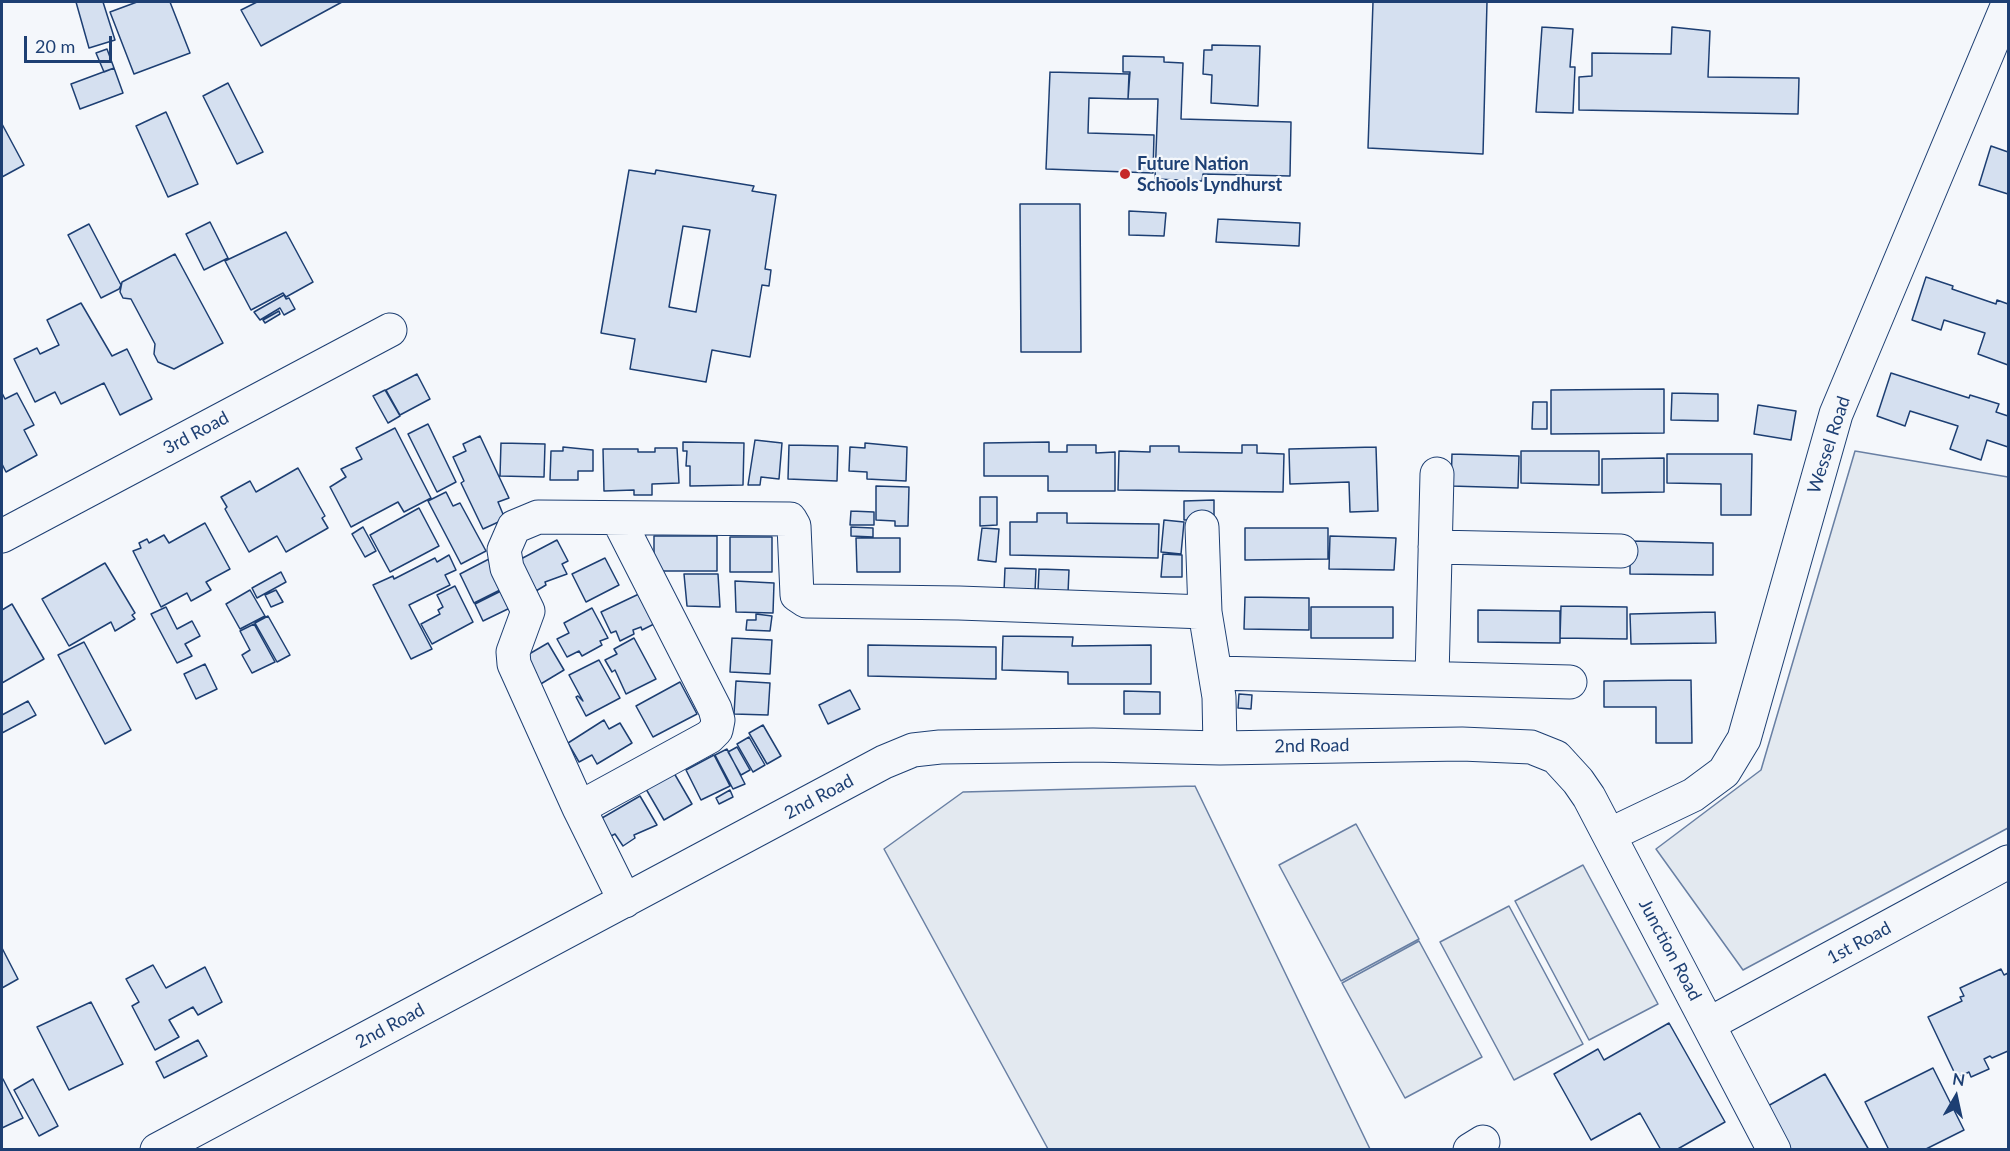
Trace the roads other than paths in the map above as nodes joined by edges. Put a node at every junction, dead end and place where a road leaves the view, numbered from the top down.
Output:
1 (2008, 4) edge
2 (390, 330) dead end
3 (1437, 474) dead end
4 (618, 519) junction
5 (1202, 527) dead end
6 (2, 536) edge
7 (1435, 547) junction
8 (1621, 551) dead end
9 (1205, 612) junction
10 (1216, 673) junction
11 (1432, 678) junction
12 (1570, 682) dead end
13 (1220, 748) junction
14 (1556, 757) joint
15 (579, 808) junction
16 (1609, 835) junction
17 (2008, 862) edge
18 (625, 902) junction
19 (1709, 1024) junction
20 (157, 1149) edge
21 (1774, 1149) edge

1 - 16 street, Wessel Road
2 - 6 street, 3rd Road
3 - 7 street
4 - 9 street
4 - 15 street
4 - 15 street
5 - 9 street
7 - 8 street
7 - 11 street
9 - 10 street
10 - 11 street
10 - 13 street
11 - 12 street
13 - 14 street, 2nd Road
13 - 18 street, 2nd Road
14 - 16 street, Junction Road
15 - 18 street
16 - 19 street, Junction Road
17 - 19 street, 1st Road
18 - 20 street, 2nd Road
19 - 21 street, Junction Road

